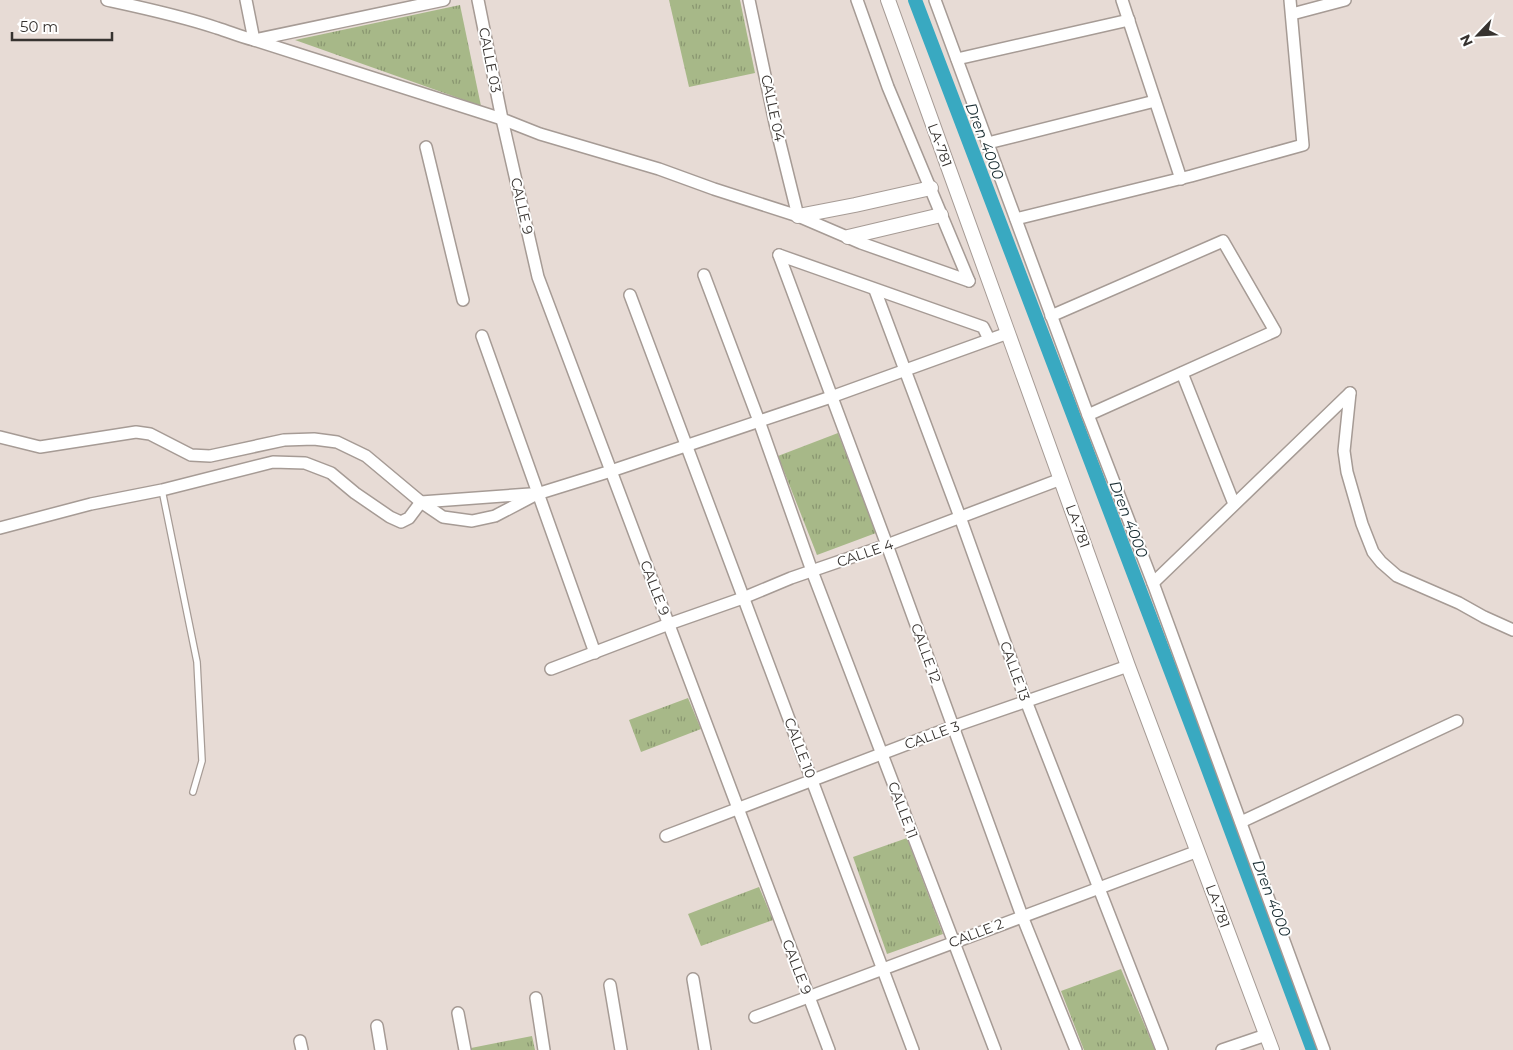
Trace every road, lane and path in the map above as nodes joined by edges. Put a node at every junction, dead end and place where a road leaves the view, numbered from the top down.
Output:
1 (108, 0) edge
2 (246, 0) edge
3 (444, 0) edge
4 (478, 0) edge
5 (749, 0) edge
6 (857, 0) edge
7 (888, 0) edge
8 (936, 0) edge
9 (1122, 0) edge
10 (1290, 0) edge
11 (1345, 0) edge
12 (1292, 14) junction
13 (1129, 20) junction
14 (254, 40) junction
15 (957, 59) junction
16 (1155, 101) junction
17 (502, 120) junction
18 (988, 143) junction
19 (426, 147) dead end
20 (1180, 179) junction
21 (931, 188) junction
22 (942, 214) junction
23 (798, 216) junction
24 (1016, 219) junction
25 (848, 237) junction
26 (704, 275) dead end
27 (875, 290) junction
28 (630, 295) dead end
29 (463, 300) dead end
30 (1051, 316) junction
31 (1008, 332) junction
32 (482, 336) dead end
33 (989, 339) junction
34 (905, 369) junction
35 (1182, 373) junction
36 (831, 397) junction
37 (1088, 415) junction
38 (759, 421) junction
39 (0, 437) edge
40 (685, 446) junction
41 (611, 471) junction
42 (1061, 479) junction
43 (162, 490) junction
44 (537, 494) junction
45 (421, 502) junction
46 (1234, 504) junction
47 (960, 517) junction
48 (0, 528) edge
49 (887, 546) junction
50 (812, 571) junction
51 (1153, 583) junction
52 (743, 598) junction
53 (668, 624) junction
54 (1513, 630) edge
55 (595, 653) junction
56 (1128, 666) junction
57 (551, 669) dead end
58 (1026, 701) junction
59 (1457, 722) dead end
60 (952, 727) junction
61 (882, 754) junction
62 (812, 780) junction
63 (193, 792) dead end
64 (737, 808) junction
65 (1241, 822) junction
66 (666, 836) dead end
67 (1198, 851) junction
68 (1098, 888) junction
69 (1022, 916) junction
70 (954, 942) junction
71 (883, 968) junction
72 (693, 979) dead end
73 (610, 985) dead end
74 (809, 996) junction
75 (536, 998) dead end
76 (458, 1013) dead end
77 (755, 1017) dead end
78 (377, 1026) dead end
79 (1266, 1035) junction
80 (381, 1050) edge
81 (465, 1050) edge
82 (544, 1050) edge
83 (621, 1050) edge
84 (705, 1050) edge
85 (829, 1050) edge
86 (913, 1050) edge
87 (995, 1050) edge
88 (1076, 1050) edge
89 (1162, 1050) edge
90 (1222, 1050) edge
91 (1272, 1050) edge
92 (1324, 1050) edge

1 - 14 street
2 - 14 street
3 - 14 street
4 - 17 street, CALLE 03
5 - 23 street, CALLE 04
6 - 21 street
7 - 31 street, LA-781 / LA-781
8 - 15 street
9 - 13 street
10 - 12 street
11 - 12 street
12 - 20 street
13 - 15 street
13 - 16 street
14 - 17 street
15 - 18 street
16 - 18 street
16 - 20 street
17 - 23 street
17 - 41 street, CALLE 9
18 - 24 street
19 - 29 street
20 - 24 street
21 - 22 street
21 - 23 street
22 - 25 street
22 - 25 street
23 - 25 street
24 - 30 street
26 - 38 street, CALLE 11
27 - 33 street
27 - 34 street, CALLE 13
27 - 36 street, CALLE 12
28 - 40 street, CALLE 10
30 - 35 street
30 - 37 street
31 - 33 street
31 - 42 street, LA-781 / LA-781
32 - 44 street
33 - 34 street
34 - 36 street
34 - 47 street, CALLE 13
35 - 37 street
35 - 46 street
36 - 38 street
36 - 49 street, CALLE 12
37 - 51 street
38 - 40 street
38 - 50 street, CALLE 11
39 - 45 street
40 - 41 street
40 - 52 street, CALLE 10
41 - 44 street
41 - 53 street, CALLE 9
42 - 47 street, CALLE 4
42 - 56 street, LA-781 / LA-781
43 - 45 street
43 - 48 street
43 - 63 lane
44 - 45 street
44 - 45 street
44 - 55 street
46 - 51 street
46 - 54 street
47 - 49 street, CALLE 4
47 - 58 street, CALLE 13
49 - 50 street, CALLE 4
49 - 60 street, CALLE 12
50 - 52 street, CALLE 4
50 - 61 street, CALLE 11
51 - 65 street
52 - 53 street, CALLE 4
52 - 62 street, CALLE 10
53 - 55 street, CALLE 4
53 - 64 street, CALLE 9
55 - 57 street, CALLE 4
56 - 58 street, CALLE 3
56 - 67 street, LA-781 / LA-781
58 - 60 street, CALLE 3
58 - 68 street, CALLE 13
59 - 65 street
60 - 61 street, CALLE 3
60 - 69 street, CALLE 12
61 - 62 street, CALLE 3
61 - 70 street, CALLE 11
62 - 64 street, CALLE 3
62 - 71 street, CALLE 10
64 - 66 street, CALLE 3
64 - 74 street, CALLE 9
65 - 92 street
67 - 68 street, CALLE 2
67 - 79 street, LA-781 / LA-781
68 - 69 street, CALLE 2
68 - 89 street, CALLE 13
69 - 70 street, CALLE 2
69 - 88 street, CALLE 12
70 - 71 street, CALLE 2
70 - 87 street, CALLE 11
71 - 74 street, CALLE 2
71 - 86 street, CALLE 10
72 - 84 street
73 - 83 street
74 - 77 street, CALLE 2
74 - 85 street, CALLE 9
75 - 82 street
76 - 81 street
78 - 80 street
79 - 90 street
79 - 91 street, LA-781 / LA-781

